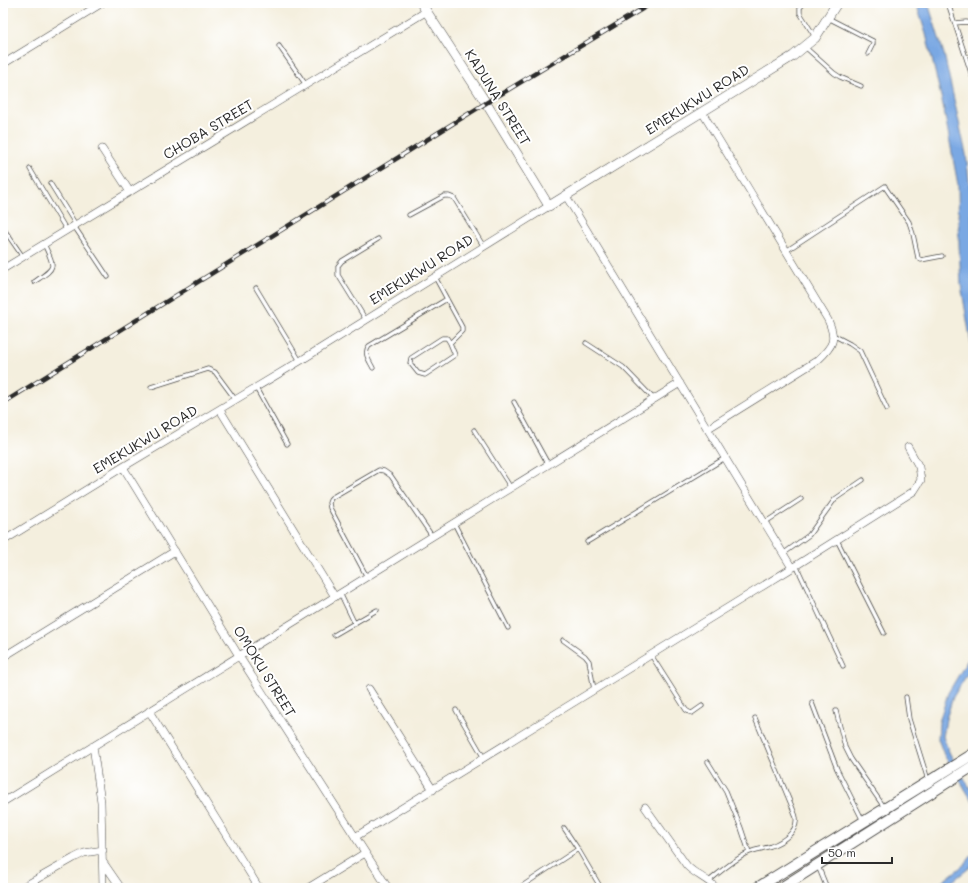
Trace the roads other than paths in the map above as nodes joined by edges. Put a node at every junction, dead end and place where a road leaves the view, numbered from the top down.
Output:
1 (102, 3) edge
2 (421, 3) edge
3 (804, 3) edge
4 (837, 3) edge
5 (948, 3) edge
6 (427, 11) junction
7 (828, 18) junction
8 (955, 23) junction
9 (973, 23) edge
10 (815, 38) junction
11 (279, 46) dead end
12 (804, 46) junction
13 (868, 54) dead end
14 (3, 64) edge
15 (973, 79) edge
16 (306, 85) junction
17 (861, 86) dead end
18 (702, 112) junction
19 (102, 149) dead end
20 (30, 169) dead end
21 (50, 183) dead end
22 (130, 192) junction
23 (566, 196) junction
24 (549, 206) junction
25 (409, 215) dead end
26 (75, 226) junction
27 (3, 228) edge
28 (67, 230) junction
29 (378, 239) dead end
30 (44, 244) junction
31 (484, 246) junction
32 (786, 251) junction
33 (942, 256) dead end
34 (23, 257) junction
35 (3, 269) edge
36 (108, 277) dead end
37 (435, 277) junction
38 (34, 282) dead end
39 (256, 288) dead end
40 (447, 299) junction
41 (366, 320) junction
42 (833, 335) junction
43 (450, 343) junction
44 (586, 343) dead end
45 (300, 361) junction
46 (373, 368) dead end
47 (680, 383) junction
48 (151, 387) dead end
49 (256, 388) junction
50 (654, 399) junction
51 (235, 400) junction
52 (514, 402) dead end
53 (887, 409) dead end
54 (220, 410) junction
55 (707, 429) junction
56 (474, 430) dead end
57 (287, 444) dead end
58 (908, 447) dead end
59 (726, 458) junction
60 (548, 464) junction
61 (123, 467) junction
62 (863, 480) dead end
63 (510, 488) junction
64 (801, 499) dead end
65 (454, 523) junction
66 (764, 523) junction
67 (432, 536) junction
68 (837, 539) junction
69 (3, 541) edge
70 (587, 542) dead end
71 (175, 551) junction
72 (783, 554) junction
73 (794, 566) junction
74 (367, 577) junction
75 (337, 595) junction
76 (377, 610) dead end
77 (355, 624) junction
78 (508, 628) dead end
79 (884, 633) dead end
80 (334, 635) dead end
81 (563, 640) dead end
82 (651, 655) junction
83 (239, 656) junction
84 (3, 657) edge
85 (843, 666) dead end
86 (369, 689) dead end
87 (594, 690) junction
88 (906, 697) dead end
89 (812, 703) dead end
90 (702, 706) dead end
91 (456, 710) dead end
92 (149, 711) junction
93 (836, 711) dead end
94 (755, 718) dead end
95 (93, 746) junction
96 (973, 754) edge
97 (484, 758) junction
98 (708, 762) dead end
99 (969, 769) edge
100 (944, 778) junction
101 (929, 781) junction
102 (433, 790) junction
103 (3, 802) edge
104 (644, 807) dead end
105 (884, 808) junction
106 (863, 822) junction
107 (564, 828) dead end
108 (355, 837) junction
109 (578, 849) junction
110 (103, 850) junction
111 (749, 852) junction
112 (365, 853) junction
113 (103, 862) junction
114 (817, 865) junction
115 (709, 881) junction
116 (21, 888) edge
117 (103, 888) edge
118 (121, 888) edge
119 (259, 888) edge
120 (308, 888) edge
121 (388, 888) edge
122 (519, 888) edge
123 (600, 888) edge
124 (716, 888) edge
125 (757, 888) edge
126 (781, 888) edge
127 (826, 888) edge

1 - 14 street
2 - 6 street, KADUNA STREET
3 - 10 lane
4 - 7 street, EMEKUKWU ROAD
5 - 8 lane
6 - 16 street, CHOBA STREET
6 - 24 street, KADUNA STREET
7 - 10 street, EMEKUKWU ROAD
7 - 13 lane
8 - 9 lane
8 - 15 lane
10 - 12 street, EMEKUKWU ROAD
11 - 16 lane
12 - 17 lane
12 - 18 street, EMEKUKWU ROAD
16 - 22 street, CHOBA STREET
18 - 23 street, EMEKUKWU ROAD
18 - 32 street
19 - 22 street
20 - 28 lane
21 - 26 lane
22 - 26 street, CHOBA STREET
23 - 24 street, EMEKUKWU ROAD
23 - 47 street
24 - 31 street, EMEKUKWU ROAD
25 - 31 lane
26 - 28 street, CHOBA STREET
26 - 36 lane
27 - 34 lane
28 - 30 street, CHOBA STREET
29 - 41 lane
30 - 34 street, CHOBA STREET
30 - 38 lane
31 - 37 street, EMEKUKWU ROAD
32 - 33 lane
32 - 42 street
34 - 35 street, CHOBA STREET
37 - 40 lane
37 - 41 street, EMEKUKWU ROAD
39 - 45 lane
40 - 43 lane
40 - 46 lane
41 - 45 street, EMEKUKWU ROAD
42 - 53 lane
42 - 55 street
43 - 43 lane
44 - 50 lane
45 - 49 street, EMEKUKWU ROAD
47 - 50 street
47 - 55 street
48 - 51 lane
49 - 51 street, EMEKUKWU ROAD
49 - 57 lane
50 - 60 street
51 - 54 street, EMEKUKWU ROAD
52 - 60 lane
54 - 61 street, EMEKUKWU ROAD
54 - 75 street
55 - 59 street
56 - 63 lane
58 - 68 street
59 - 66 street
59 - 70 lane
60 - 63 street
61 - 69 street, EMEKUKWU ROAD
61 - 71 street, OMOKU STREET
62 - 72 lane
63 - 65 street
64 - 66 lane
65 - 67 street
65 - 78 lane
66 - 72 street
67 - 74 street
67 - 74 lane
68 - 73 street
68 - 79 lane
71 - 83 street, OMOKU STREET
71 - 84 street
72 - 73 street
73 - 82 street
73 - 85 lane
74 - 75 street
75 - 77 lane
75 - 83 street
76 - 77 lane
77 - 80 lane
81 - 87 lane
82 - 87 street
82 - 90 lane
83 - 92 street
83 - 108 street, OMOKU STREET
86 - 102 street
87 - 97 street
88 - 101 lane
89 - 106 lane
91 - 97 lane
92 - 95 street
92 - 119 street
93 - 105 lane
94 - 111 lane
95 - 103 street
95 - 110 street
96 - 100 main road
97 - 102 street
98 - 111 lane
99 - 100 main road
100 - 101 main road
100 - 114 main road
101 - 105 main road
102 - 108 street
104 - 115 street
105 - 106 main road
106 - 125 main road
107 - 109 lane
108 - 112 street, OMOKU STREET
109 - 122 lane
109 - 123 lane
110 - 113 street
110 - 116 street
111 - 115 lane
112 - 120 street
112 - 121 street, OMOKU STREET
113 - 117 street
113 - 118 street
114 - 126 main road
114 - 127 lane
115 - 124 street

